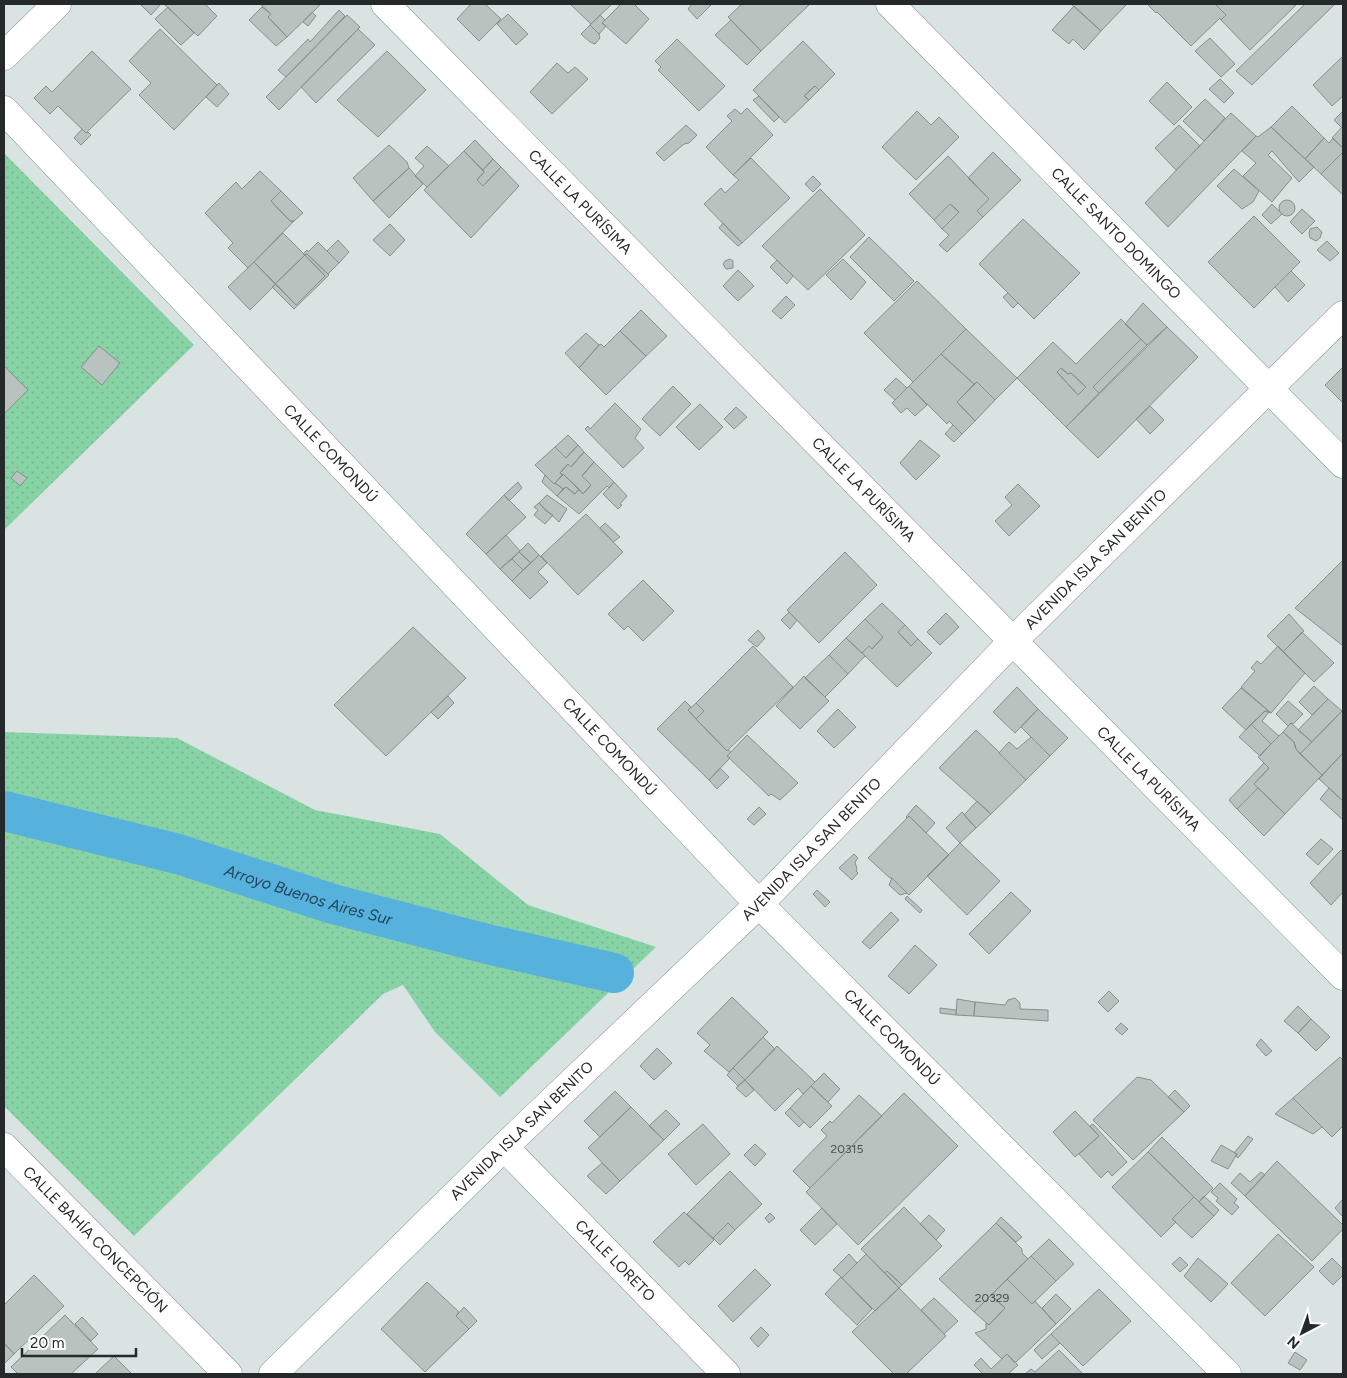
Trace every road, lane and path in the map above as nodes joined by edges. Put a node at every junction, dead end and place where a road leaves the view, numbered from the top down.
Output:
1 (57, 4) edge
2 (386, 4) edge
3 (890, 4) edge
4 (4, 56) edge
5 (4, 110) edge
6 (1343, 315) edge
7 (1269, 388) junction
8 (1343, 464) edge
9 (1013, 641) junction
10 (759, 904) junction
11 (1343, 976) edge
12 (504, 1146) junction
13 (4, 1147) edge
14 (228, 1374) edge
15 (273, 1374) edge
16 (726, 1374) edge
17 (1227, 1374) edge

1 - 4 street
2 - 9 street, CALLE LA PURÍSIMA
3 - 7 street, CALLE SANTO DOMINGO
5 - 10 street, CALLE COMONDÚ
6 - 7 street, AVENIDA ISLA SAN BENITO
7 - 8 street, CALLE SANTO DOMINGO
7 - 9 street, AVENIDA ISLA SAN BENITO
9 - 10 street, AVENIDA ISLA SAN BENITO
9 - 11 street, CALLE LA PURÍSIMA
10 - 12 street, AVENIDA ISLA SAN BENITO
10 - 17 street, CALLE COMONDÚ
12 - 15 street, AVENIDA ISLA SAN BENITO
12 - 16 street, CALLE LORETO
13 - 14 street, CALLE BAHÍA CONCEPCIÓN

